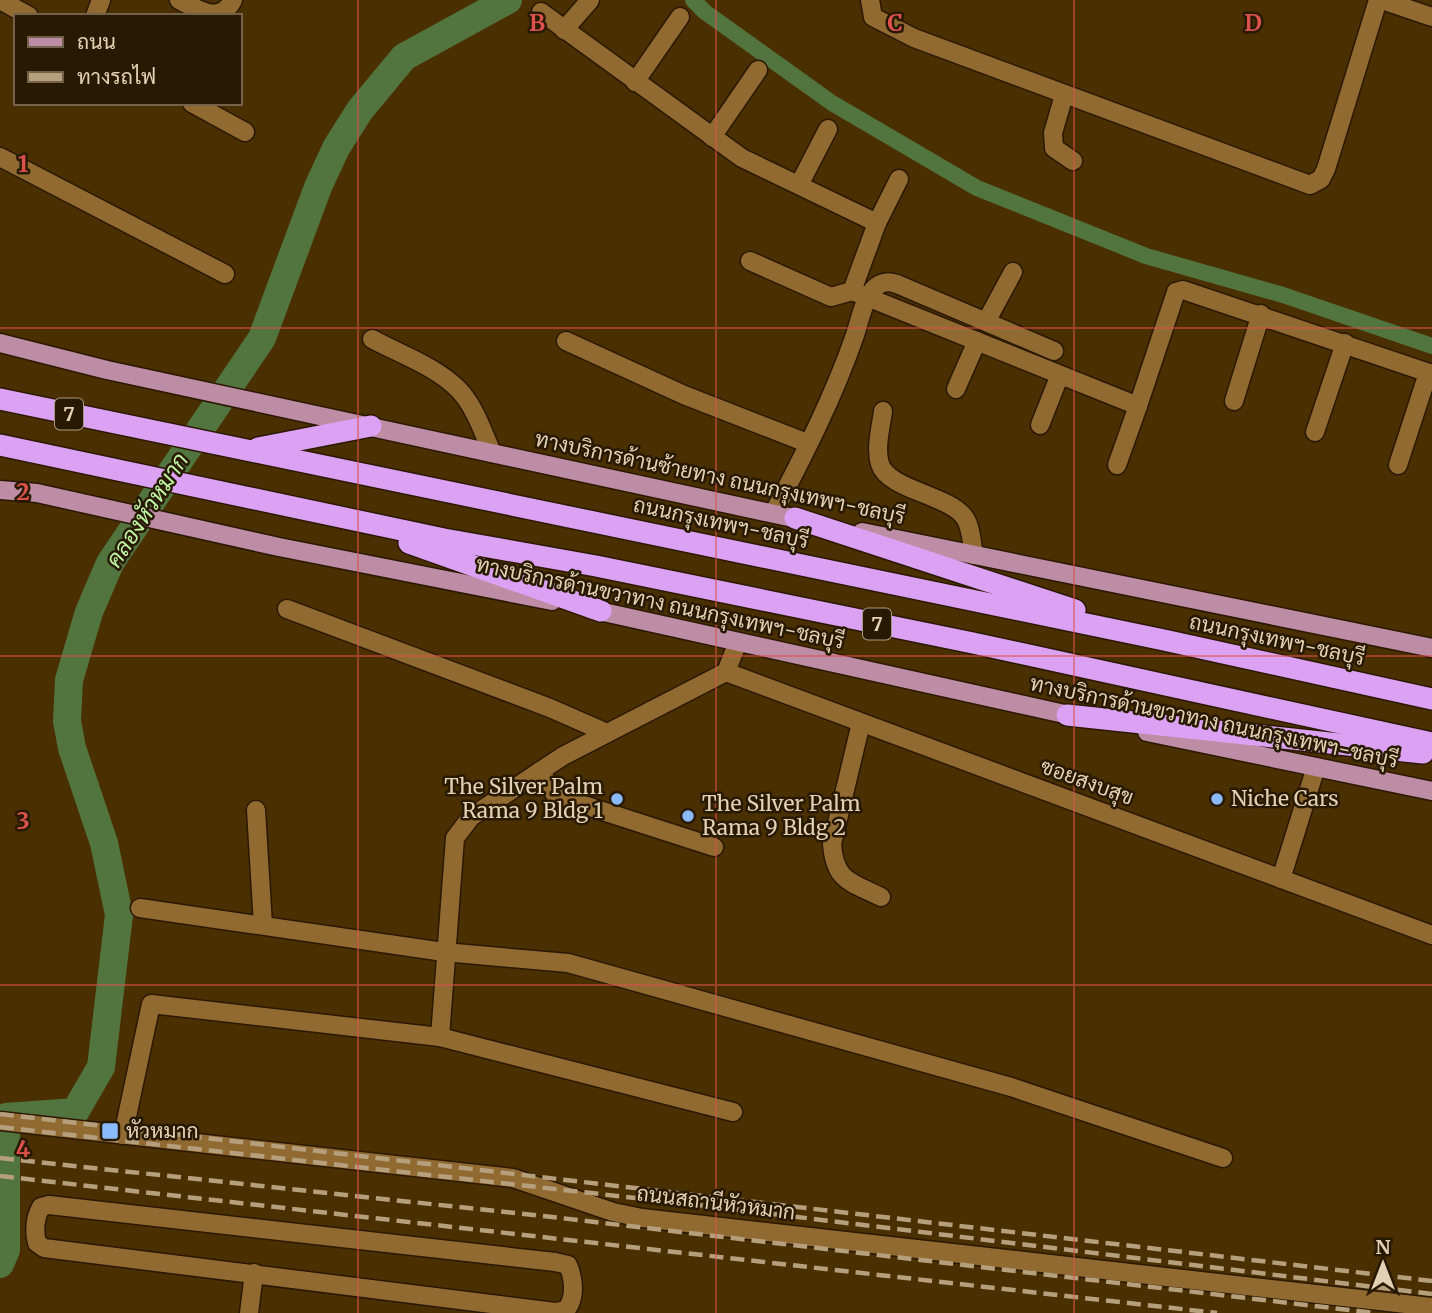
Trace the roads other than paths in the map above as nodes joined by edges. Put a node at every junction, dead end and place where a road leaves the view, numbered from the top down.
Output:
1 (0, 0) edge
2 (179, 0) edge
3 (233, 0) edge
4 (590, 0) edge
5 (870, 0) edge
6 (1380, 0) edge
7 (541, 12) dead end
8 (25, 14) edge
9 (208, 14) edge
10 (220, 14) edge
11 (680, 17) dead end
12 (1432, 17) edge
13 (564, 30) junction
14 (758, 70) dead end
15 (635, 82) junction
16 (1064, 95) junction
17 (196, 105) edge
18 (828, 129) dead end
19 (246, 132) dead end
20 (712, 137) junction
21 (0, 157) edge
22 (1073, 161) dead end
23 (899, 179) dead end
24 (799, 186) junction
25 (877, 223) junction
26 (750, 261) dead end
27 (1013, 272) dead end
28 (225, 274) dead end
29 (860, 294) junction
30 (1261, 314) junction
31 (987, 320) junction
32 (372, 339) dead end
33 (566, 341) dead end
34 (977, 341) junction
35 (1345, 343) junction
36 (0, 344) edge
37 (1054, 351) dead end
38 (1430, 374) edge
39 (1059, 377) junction
40 (956, 389) dead end
41 (0, 399) edge
42 (1234, 401) dead end
43 (1138, 406) junction
44 (883, 411) dead end
45 (1040, 425) dead end
46 (371, 426) junction
47 (1315, 432) dead end
48 (807, 443) junction
49 (0, 445) edge
50 (250, 450) junction
51 (492, 453) junction
52 (1117, 465) dead end
53 (1398, 465) dead end
54 (0, 482) edge
55 (0, 490) edge
56 (37, 493) junction
57 (321, 512) junction
58 (774, 512) junction
59 (795, 518) junction
60 (974, 555) junction
61 (287, 610) dead end
62 (601, 611) junction
63 (1164, 640) junction
64 (737, 642) junction
65 (1432, 648) edge
66 (726, 672) junction
67 (1432, 699) edge
68 (1067, 715) junction
69 (861, 723) junction
70 (607, 733) junction
71 (1432, 743) edge
72 (1432, 754) edge
73 (1316, 767) junction
74 (540, 771) junction
75 (1432, 791) edge
76 (256, 810) dead end
77 (714, 846) dead end
78 (1281, 879) junction
79 (881, 897) dead end
80 (140, 908) dead end
81 (263, 925) junction
82 (1432, 935) edge
83 (444, 953) junction
84 (440, 1037) junction
85 (733, 1112) dead end
86 (0, 1121) edge
87 (124, 1135) junction
88 (1223, 1158) dead end
89 (254, 1273) junction
90 (1432, 1307) edge
91 (248, 1313) edge

1 - 8 street
2 - 9 street
3 - 10 street
4 - 13 street
5 - 16 street
6 - 12 street
6 - 16 street
7 - 13 street
11 - 15 street
13 - 15 street
14 - 20 street
15 - 20 street
16 - 22 street
17 - 19 street
18 - 24 street
20 - 24 street
21 - 28 street
23 - 25 street
24 - 25 street
25 - 29 street
26 - 29 street
27 - 31 street
29 - 31 street
29 - 34 street
29 - 48 street
30 - 35 street
30 - 42 street
30 - 43 street
31 - 37 street
32 - 51 street
33 - 48 street
34 - 39 street
34 - 40 street
35 - 38 street
35 - 47 street
36 - 46 main road, ทางบริการด้านซ้ายทาง ถนนกรุงเทพฯ-ชลบุรี
38 - 53 street
39 - 43 street
39 - 45 street
41 - 50 highway, ถนนกรุงเทพฯ-ชลบุรี / 7
43 - 52 street
44 - 60 street
46 - 50 highway
46 - 51 main road, ทางบริการด้านซ้ายทาง ถนนกรุงเทพฯ-ชลบุรี
48 - 58 street
49 - 57 highway, 7
50 - 63 highway, ถนนกรุงเทพฯ-ชลบุรี / 7
51 - 58 main road, ทางบริการด้านซ้ายทาง ถนนกรุงเทพฯ-ชลบุรี
54 - 56 main road
55 - 56 main road, ทางบริการด้านขวาทาง ถนนกรุงเทพฯ-ชลบุรี
56 - 62 main road, ทางบริการด้านขวาทาง ถนนกรุงเทพฯ-ชลบุรี
57 - 62 highway
57 - 71 highway, 7
58 - 59 main road, ทางบริการด้านซ้ายทาง ถนนกรุงเทพฯ-ชลบุรี
59 - 60 main road, ทางบริการด้านซ้ายทาง ถนนกรุงเทพฯ-ชลบุรี
59 - 63 highway
60 - 65 main road, ทางบริการด้านซ้ายทาง ถนนกรุงเทพฯ-ชลบุรี
61 - 70 street
62 - 64 main road, ทางบริการด้านขวาทาง ถนนกรุงเทพฯ-ชลบุรี
63 - 67 highway, ถนนกรุงเทพฯ-ชลบุรี / 7
64 - 66 street
64 - 68 main road, ทางบริการด้านขวาทาง ถนนกรุงเทพฯ-ชลบุรี
66 - 69 street, ซอยสงบสุข
66 - 70 street
68 - 72 highway
68 - 73 main road, ทางบริการด้านขวาทาง ถนนกรุงเทพฯ-ชลบุรี
69 - 78 street, ซอยสงบสุข
69 - 79 street
70 - 74 street
73 - 75 main road, ทางบริการด้านขวาทาง ถนนกรุงเทพฯ-ชลบุรี
73 - 78 street
74 - 77 street
74 - 83 street
76 - 81 street
78 - 82 street, ซอยสงบสุข
80 - 81 street
81 - 83 street
83 - 84 street
83 - 88 street
84 - 85 street
84 - 87 street
86 - 87 street, ถนนสถานีหัวหมาก
87 - 90 street, ถนนสถานีหัวหมาก
89 - 89 street
89 - 91 street

